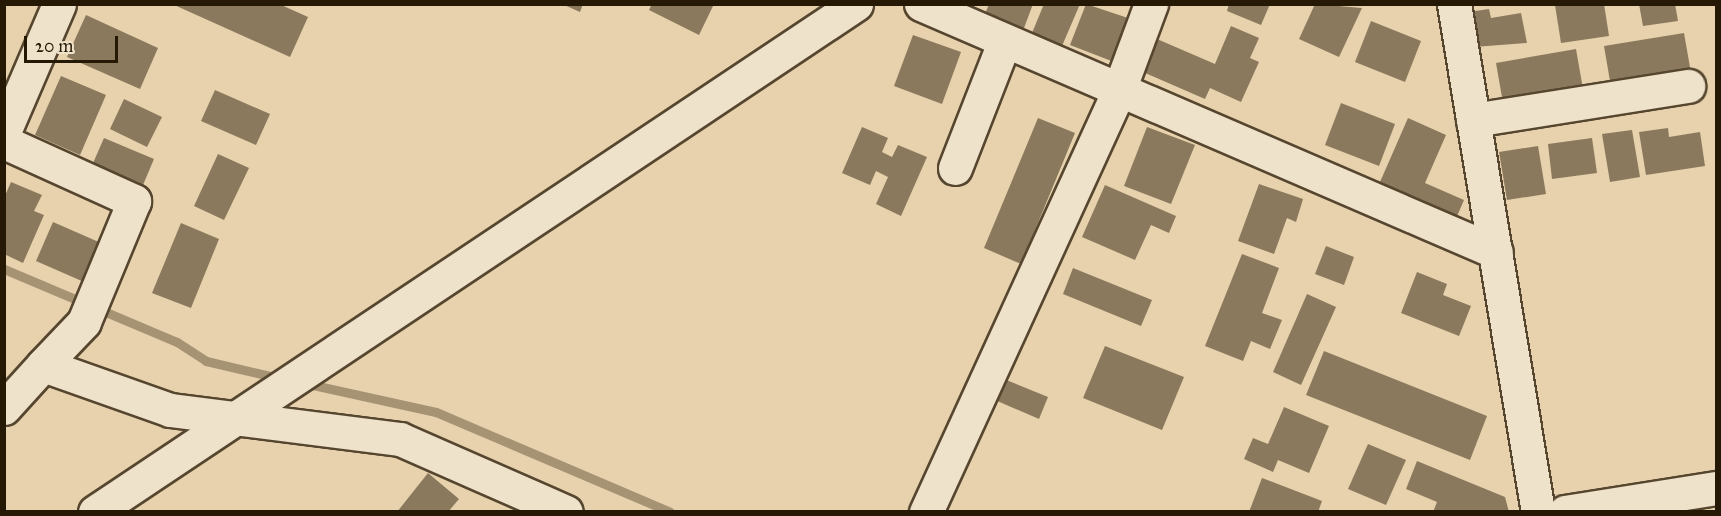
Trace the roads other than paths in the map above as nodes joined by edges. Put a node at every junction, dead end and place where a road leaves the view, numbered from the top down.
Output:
1 (59, 4) edge
2 (856, 4) edge
3 (921, 4) edge
4 (1151, 4) edge
5 (1454, 4) edge
6 (1004, 42) junction
7 (1688, 86) dead end
8 (1119, 90) junction
9 (1473, 120) junction
10 (4, 132) edge
11 (4, 142) edge
12 (955, 168) dead end
13 (1496, 252) junction
14 (43, 365) junction
15 (4, 408) edge
16 (237, 417) junction
17 (1716, 488) edge
18 (95, 512) edge
19 (566, 512) edge
20 (926, 512) edge
21 (1538, 512) edge
22 (1565, 512) edge

1 - 10 street
2 - 16 street
3 - 6 street
4 - 8 street
5 - 9 street
6 - 8 street
6 - 12 street
7 - 9 street
8 - 13 street
8 - 20 street
9 - 13 street
11 - 14 street
13 - 21 street
14 - 15 street
14 - 16 street
16 - 18 street
16 - 19 street
17 - 22 street

